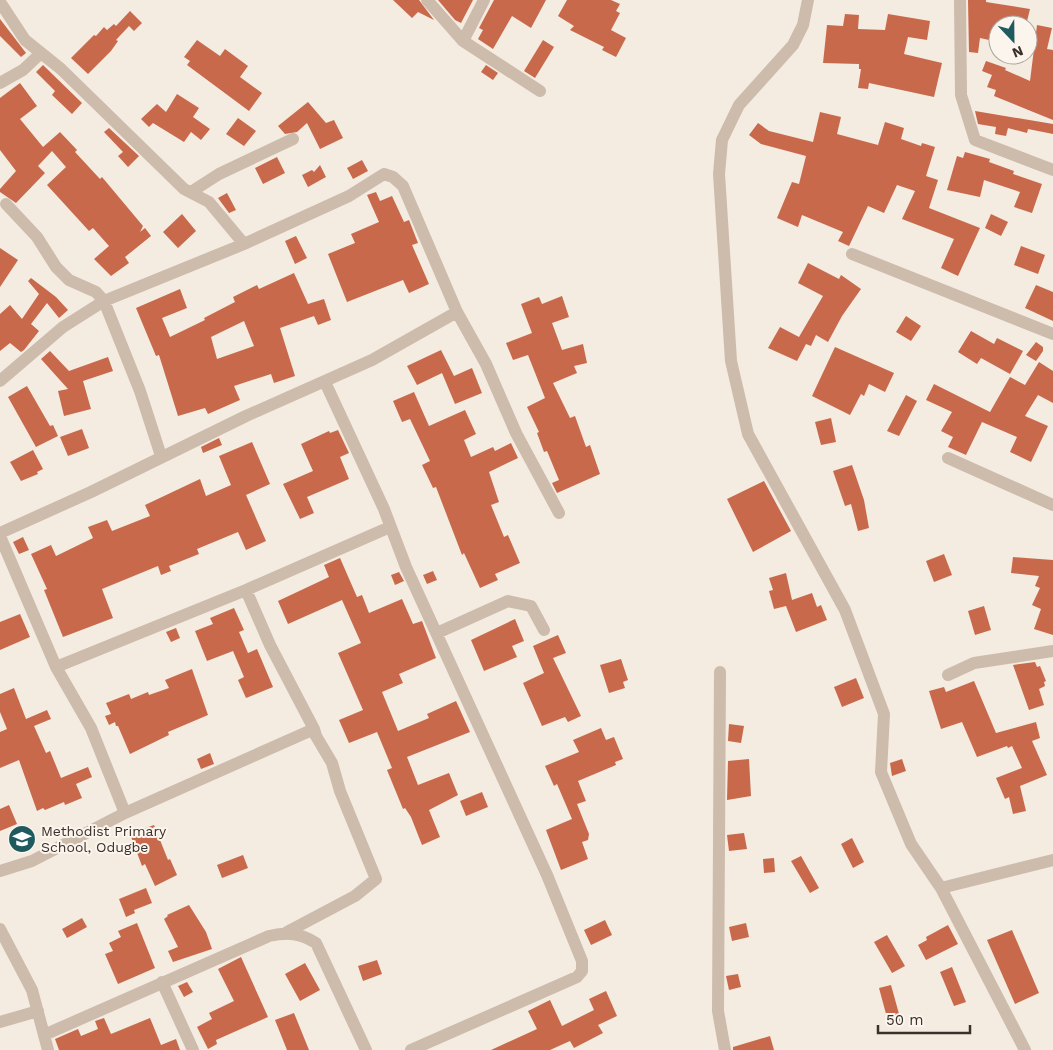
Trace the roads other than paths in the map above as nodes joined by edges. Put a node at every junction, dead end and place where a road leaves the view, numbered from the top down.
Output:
1 (427, 0) edge
2 (484, 0) edge
3 (808, 0) edge
4 (960, 0) edge
5 (0, 2) edge
6 (463, 41) junction
7 (41, 53) junction
8 (0, 83) edge
9 (540, 91) dead end
10 (293, 139) dead end
11 (1053, 170) edge
12 (191, 192) junction
13 (6, 204) dead end
14 (244, 244) junction
15 (852, 254) dead end
16 (104, 301) junction
17 (457, 312) junction
18 (1053, 334) edge
19 (0, 381) edge
20 (325, 382) junction
21 (161, 456) junction
22 (948, 458) dead end
23 (1053, 505) edge
24 (559, 513) dead end
25 (390, 527) junction
26 (0, 535) edge
27 (246, 590) junction
28 (544, 630) dead end
29 (437, 633) junction
30 (1053, 651) edge
31 (56, 667) junction
32 (720, 672) dead end
33 (948, 675) dead end
34 (314, 729) junction
35 (125, 813) junction
36 (1053, 860) edge
37 (0, 871) edge
38 (941, 888) junction
39 (0, 929) edge
40 (287, 932) junction
41 (162, 982) junction
42 (38, 1011) junction
43 (0, 1022) edge
44 (44, 1035) junction
45 (1023, 1049) edge
46 (48, 1050) edge
47 (193, 1050) edge
48 (366, 1050) edge
49 (411, 1050) edge
50 (724, 1050) edge

1 - 6 street
2 - 6 street
3 - 38 street
4 - 11 street
5 - 7 street
6 - 9 street
7 - 8 street
7 - 12 street
10 - 12 street
12 - 14 street
13 - 16 street
14 - 16 street
14 - 17 street
15 - 18 street
16 - 19 street
16 - 21 street
17 - 20 street
17 - 24 street
20 - 21 street
20 - 25 street
21 - 26 street
22 - 23 street
25 - 27 street
25 - 29 street
26 - 31 street
27 - 31 street
27 - 34 street
28 - 29 street
29 - 49 street
30 - 33 street
31 - 35 street
32 - 50 street
34 - 35 street
34 - 40 street
35 - 37 street
36 - 38 street
38 - 45 street
39 - 42 street
40 - 41 street
40 - 48 street
41 - 44 street
41 - 47 street
42 - 43 street
42 - 44 street
44 - 46 street

